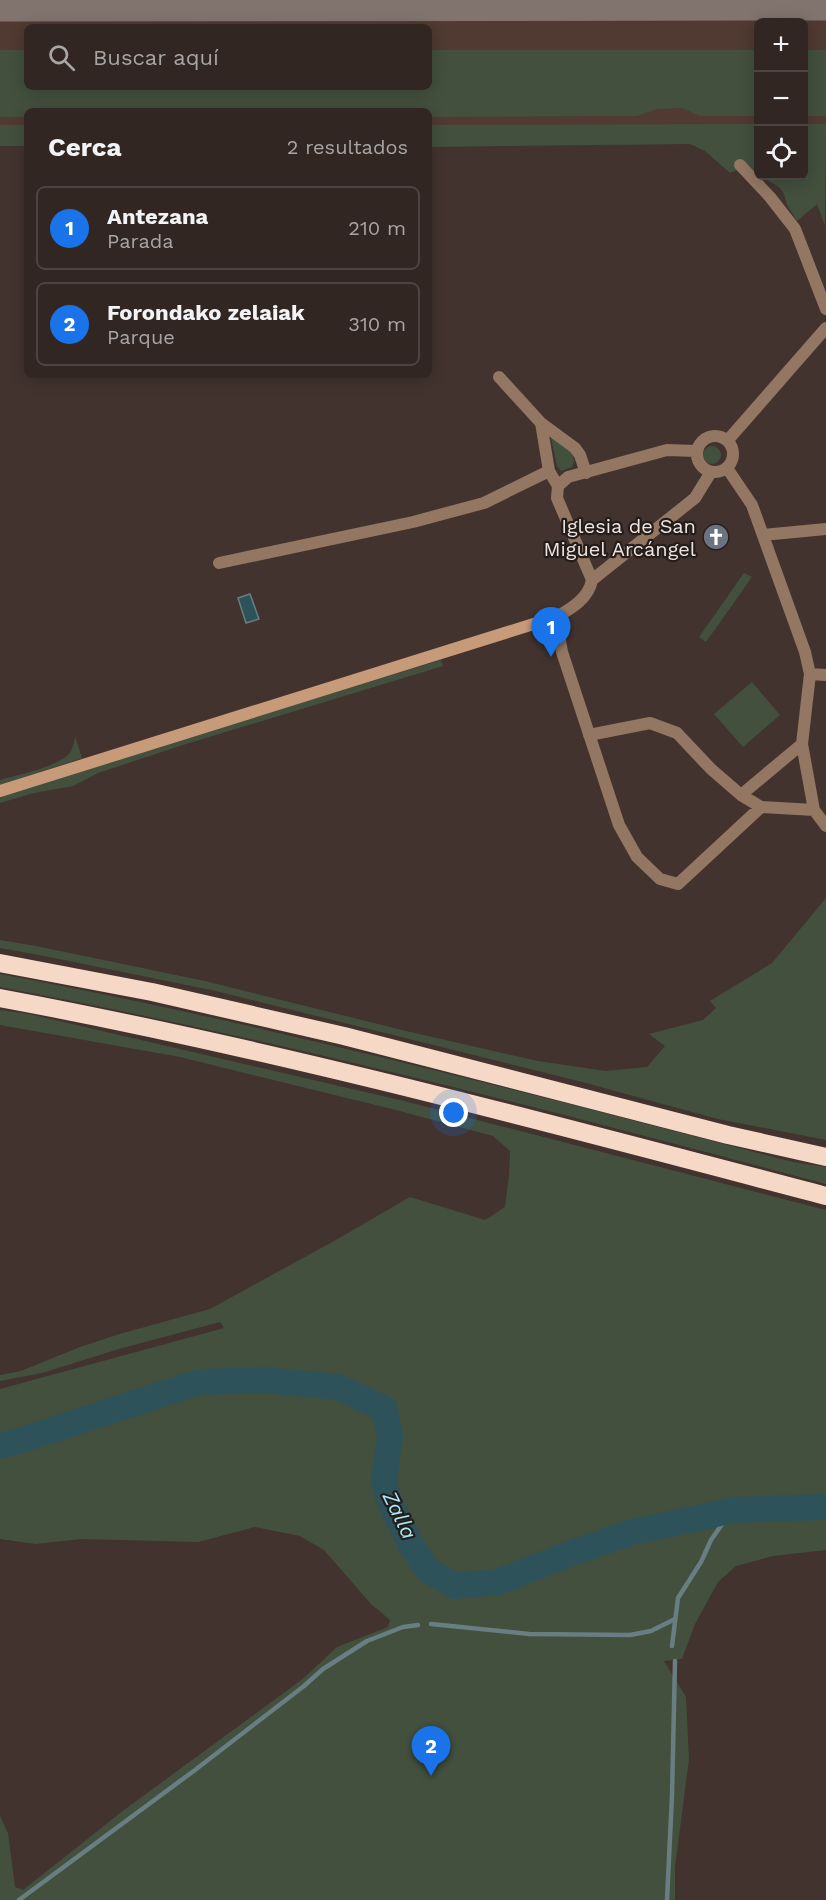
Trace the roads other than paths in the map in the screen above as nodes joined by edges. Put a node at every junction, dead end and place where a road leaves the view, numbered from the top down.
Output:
1 (740, 165) dead end
2 (826, 309) edge
3 (826, 328) edge
4 (499, 377) dead end
5 (541, 423) junction
6 (728, 440) junction
7 (696, 451) junction
8 (727, 468) junction
9 (549, 471) junction
10 (711, 472) junction
11 (586, 473) junction
12 (558, 486) junction
13 (826, 529) edge
14 (763, 535) junction
15 (219, 563) dead end
16 (591, 579) junction
17 (556, 617) junction
18 (810, 674) junction
19 (826, 675) edge
20 (589, 735) junction
21 (802, 744) junction
22 (0, 791) edge
23 (741, 795) junction
24 (761, 807) junction
25 (814, 810) junction
26 (826, 826) edge
27 (0, 963) edge
28 (0, 998) edge
29 (826, 1157) edge
30 (826, 1196) edge

1 - 2 street
3 - 6 street
4 - 5 street
5 - 9 street
5 - 11 street
6 - 7 street
6 - 8 street
7 - 10 street
7 - 11 street
8 - 10 street
8 - 14 street
9 - 12 street
9 - 15 street
10 - 16 street
11 - 12 street
12 - 16 street
13 - 14 street
14 - 18 street
16 - 17 street
17 - 20 street
17 - 22 street
18 - 19 street
18 - 21 street
20 - 23 street
20 - 24 street
21 - 23 street
21 - 25 street
23 - 24 street
24 - 25 street
25 - 26 street
27 - 29 highway
28 - 30 highway

